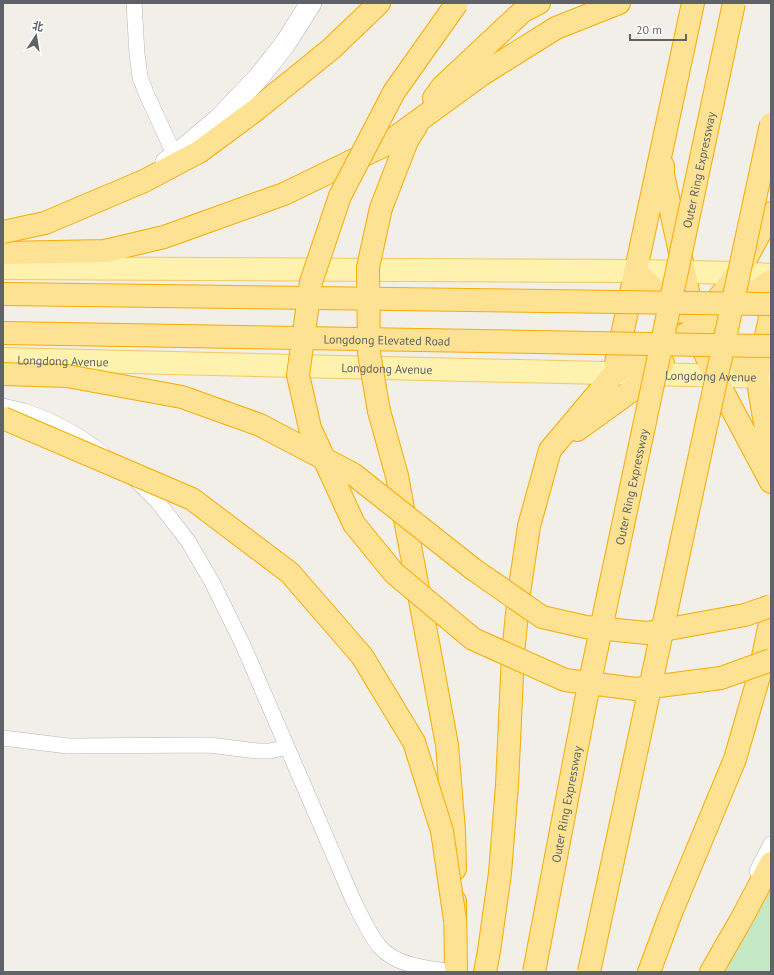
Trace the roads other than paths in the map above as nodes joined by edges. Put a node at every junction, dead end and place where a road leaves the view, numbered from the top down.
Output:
1 (134, 3) edge
2 (379, 3) edge
3 (457, 3) edge
4 (539, 3) edge
5 (619, 3) edge
6 (693, 3) edge
7 (734, 3) edge
8 (309, 6) edge
9 (771, 124) edge
10 (664, 137) junction
11 (175, 156) junction
12 (771, 213) edge
13 (3, 232) edge
14 (3, 238) edge
15 (3, 253) edge
16 (3, 268) edge
17 (635, 271) junction
18 (684, 271) junction
19 (738, 273) junction
20 (771, 275) edge
21 (771, 281) edge
22 (3, 294) edge
23 (771, 304) edge
24 (771, 313) edge
25 (695, 329) junction
26 (3, 333) edge
27 (771, 346) edge
28 (3, 359) edge
29 (3, 374) edge
30 (614, 374) junction
31 (653, 375) junction
32 (715, 377) junction
33 (764, 377) edge
34 (3, 406) edge
35 (3, 418) edge
36 (550, 450) junction
37 (771, 458) edge
38 (771, 482) edge
39 (771, 606) edge
40 (771, 618) edge
41 (771, 660) edge
42 (3, 738) edge
43 (287, 747) junction
44 (771, 844) edge
45 (771, 863) edge
46 (771, 878) edge
47 (742, 918) junction
48 (456, 920) junction
49 (456, 972) edge
50 (485, 972) edge
51 (534, 972) edge
52 (589, 972) edge
53 (648, 972) edge
54 (707, 972) edge
55 (711, 972) edge

1 - 11 street
2 - 13 highway, bridge
3 - 41 highway, bridge
4 - 48 highway, bridge
5 - 15 highway, bridge
6 - 10 highway
7 - 51 highway, Outer Ring Expressway, bridge
8 - 11 street
9 - 52 highway, bridge
10 - 17 highway
10 - 18 highway
11 - 14 street
12 - 19 highway
16 - 17 main road
17 - 18 main road
17 - 25 highway
17 - 30 highway
18 - 19 main road
18 - 25 highway
19 - 20 main road
19 - 25 highway
21 - 25 highway
22 - 23 highway, bridge
24 - 33 highway
25 - 30 highway
25 - 31 highway
25 - 32 highway
25 - 33 highway
26 - 27 highway, Longdong Elevated Road, bridge
28 - 30 main road, Longdong Avenue
29 - 39 highway, bridge
30 - 31 main road, Longdong Avenue
30 - 36 highway
31 - 32 main road, Longdong Avenue
31 - 36 highway
32 - 33 main road, Longdong Avenue
32 - 38 highway
33 - 37 highway
34 - 43 street
35 - 48 highway, bridge
36 - 50 highway, bridge
40 - 53 highway
42 - 43 street
43 - 49 street
44 - 54 street
45 - 47 highway
46 - 47 highway
47 - 55 highway
48 - 49 highway

